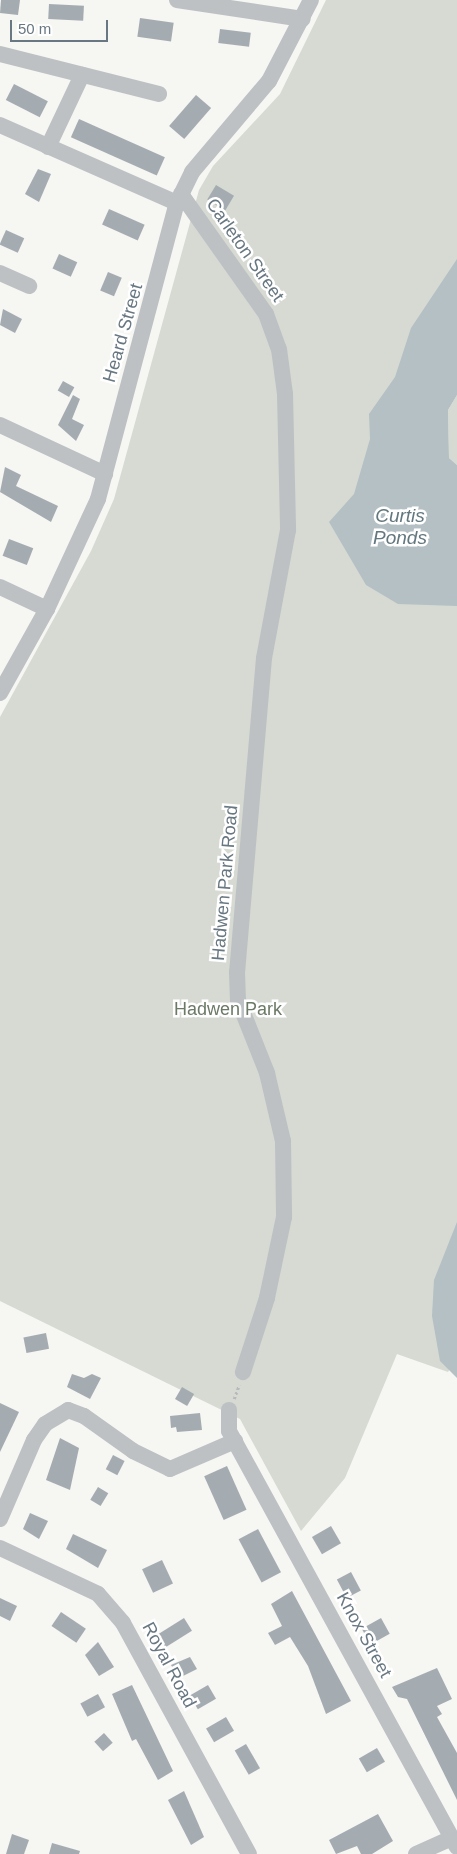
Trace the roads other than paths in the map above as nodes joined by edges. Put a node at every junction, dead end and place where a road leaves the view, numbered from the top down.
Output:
1 (177, 0) edge
2 (311, 0) edge
3 (303, 19) junction
4 (0, 54) edge
5 (82, 75) junction
6 (159, 94) dead end
7 (0, 125) edge
8 (48, 147) junction
9 (179, 199) junction
10 (0, 273) edge
11 (29, 286) dead end
12 (284, 388) joint
13 (0, 425) edge
14 (105, 474) junction
15 (0, 588) edge
16 (47, 609) junction
17 (0, 693) edge
18 (243, 1372) road end
19 (229, 1410) road end
20 (235, 1441) junction
21 (0, 1518) edge
22 (0, 1548) edge
23 (454, 1843) edge
24 (249, 1854) edge
25 (416, 1854) edge

1 - 3 street
2 - 3 street, Heard Street
3 - 9 street, Heard Street
4 - 5 street
5 - 6 street
5 - 8 street
7 - 8 street, Carleton Street
8 - 9 street, Carleton Street
9 - 12 street, Carleton Street
9 - 14 street, Heard Street
10 - 11 street
12 - 18 street, Hadwen Park Road
13 - 14 street
14 - 16 street, Heard Street
15 - 16 street
16 - 17 street, Heard Street
19 - 20 street, Knox Street
20 - 21 street
20 - 23 street, Knox Street
22 - 24 street, Royal Road
23 - 25 street

